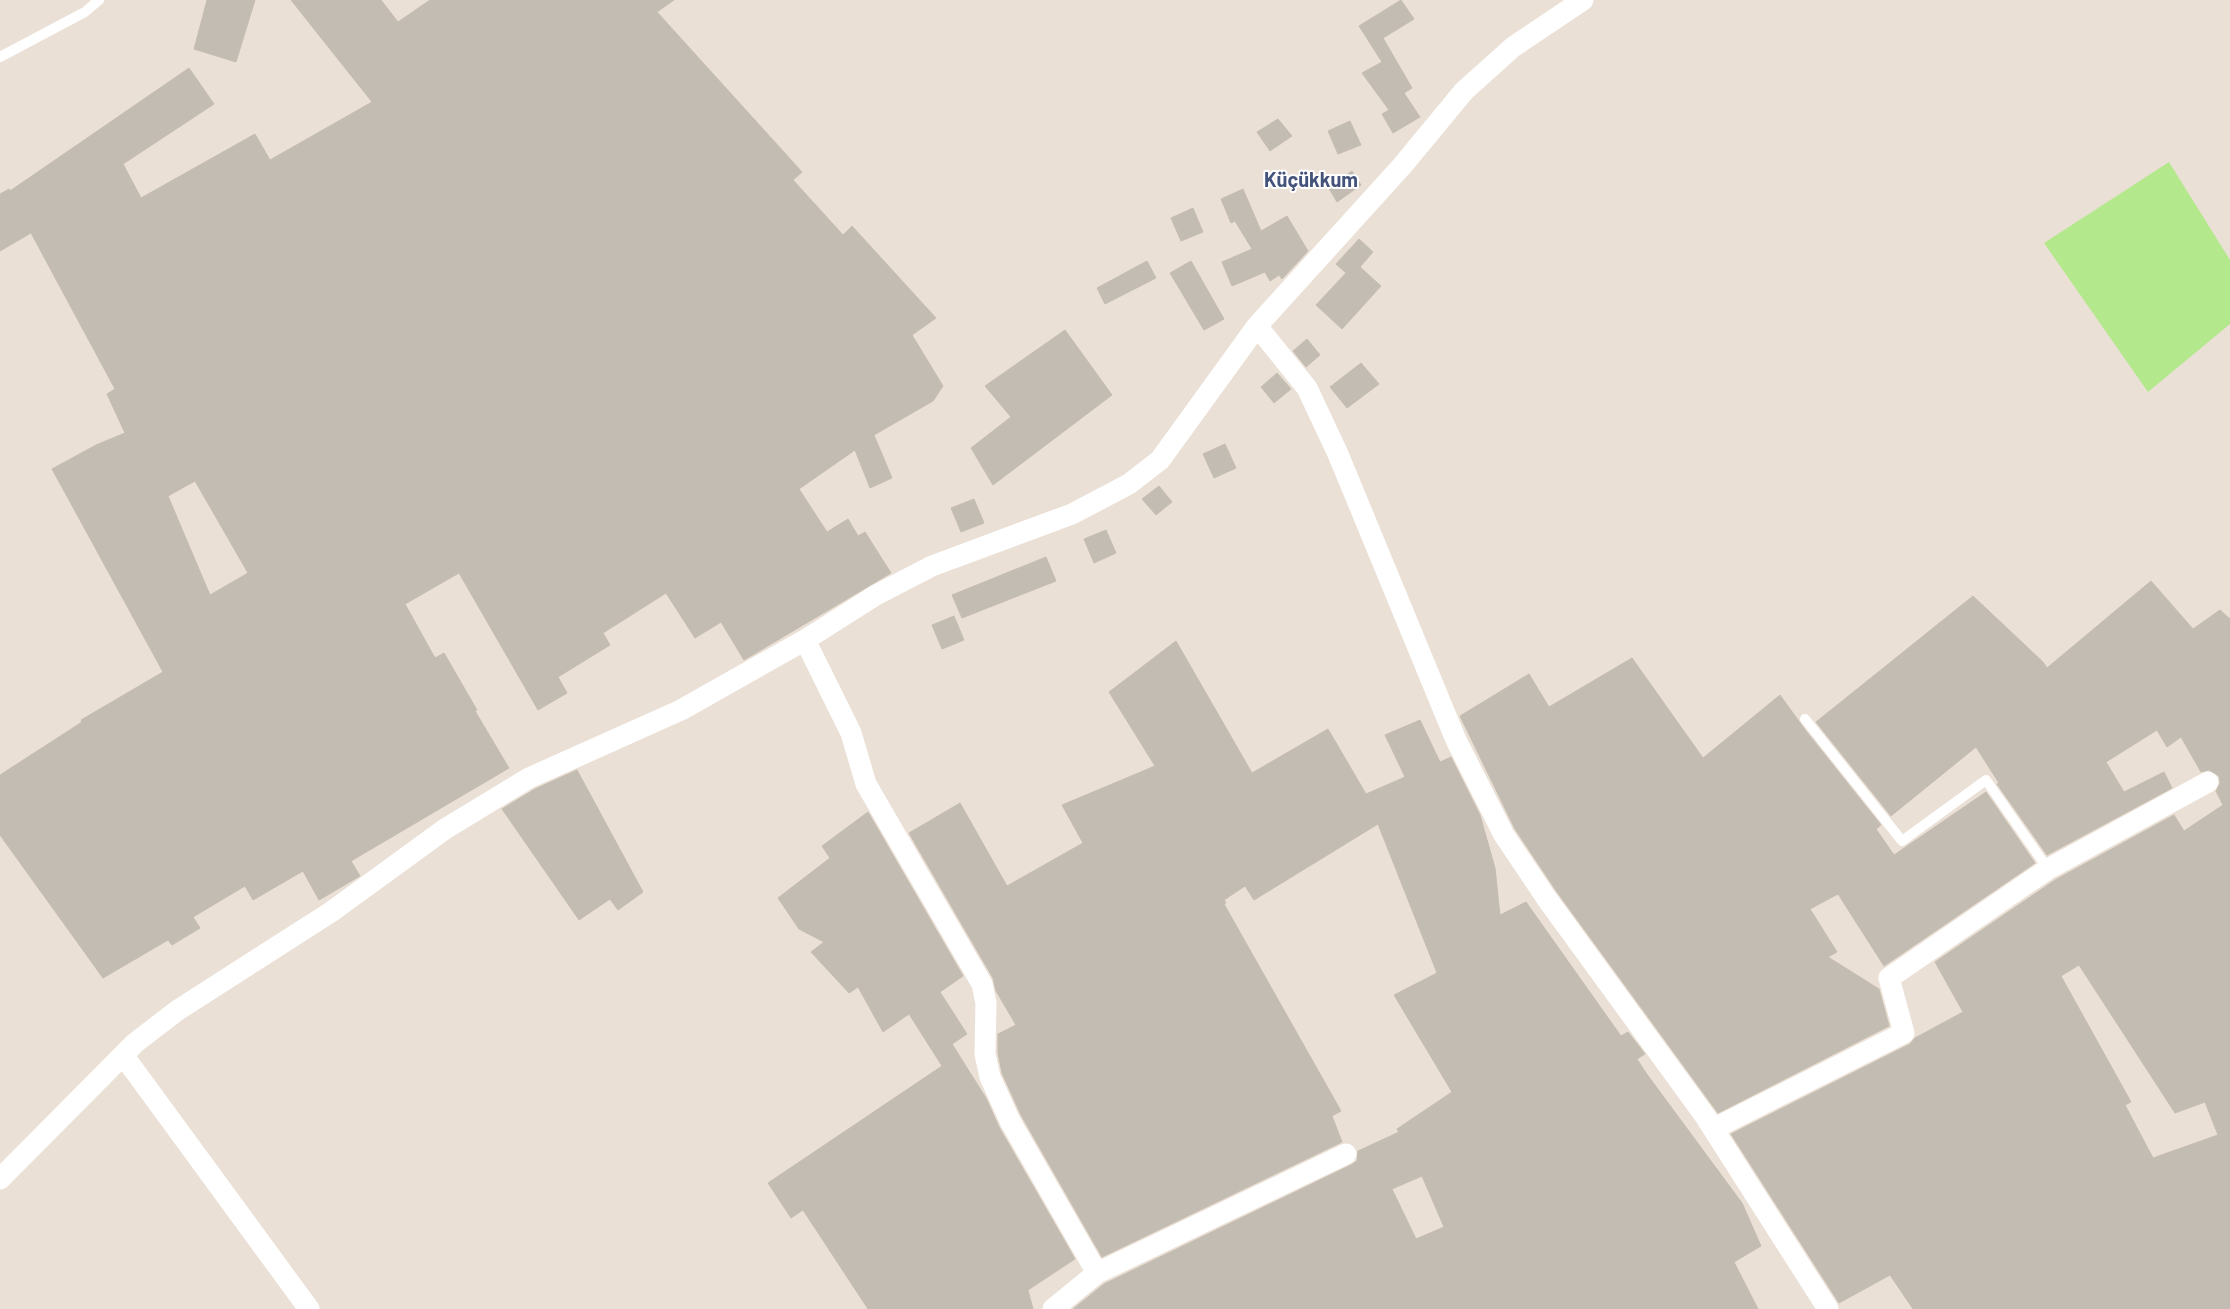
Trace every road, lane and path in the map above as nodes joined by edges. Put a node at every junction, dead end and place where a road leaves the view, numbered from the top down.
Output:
1 (99, 0) edge
2 (1583, 0) edge
3 (0, 56) edge
4 (1257, 326) junction
5 (806, 640) junction
6 (1805, 719) dead end
7 (2208, 782) dead end
8 (2048, 869) junction
9 (122, 1055) junction
10 (1713, 1129) junction
11 (1346, 1154) dead end
12 (0, 1179) edge
13 (1097, 1273) junction
14 (309, 1309) edge
15 (1053, 1309) edge
16 (1828, 1309) edge

1 - 3 lane
2 - 4 street
4 - 5 street
4 - 10 street
5 - 9 street
5 - 13 street
6 - 8 lane
7 - 8 street
8 - 10 street
9 - 12 street
9 - 14 street
10 - 16 street
11 - 13 street
13 - 15 street

